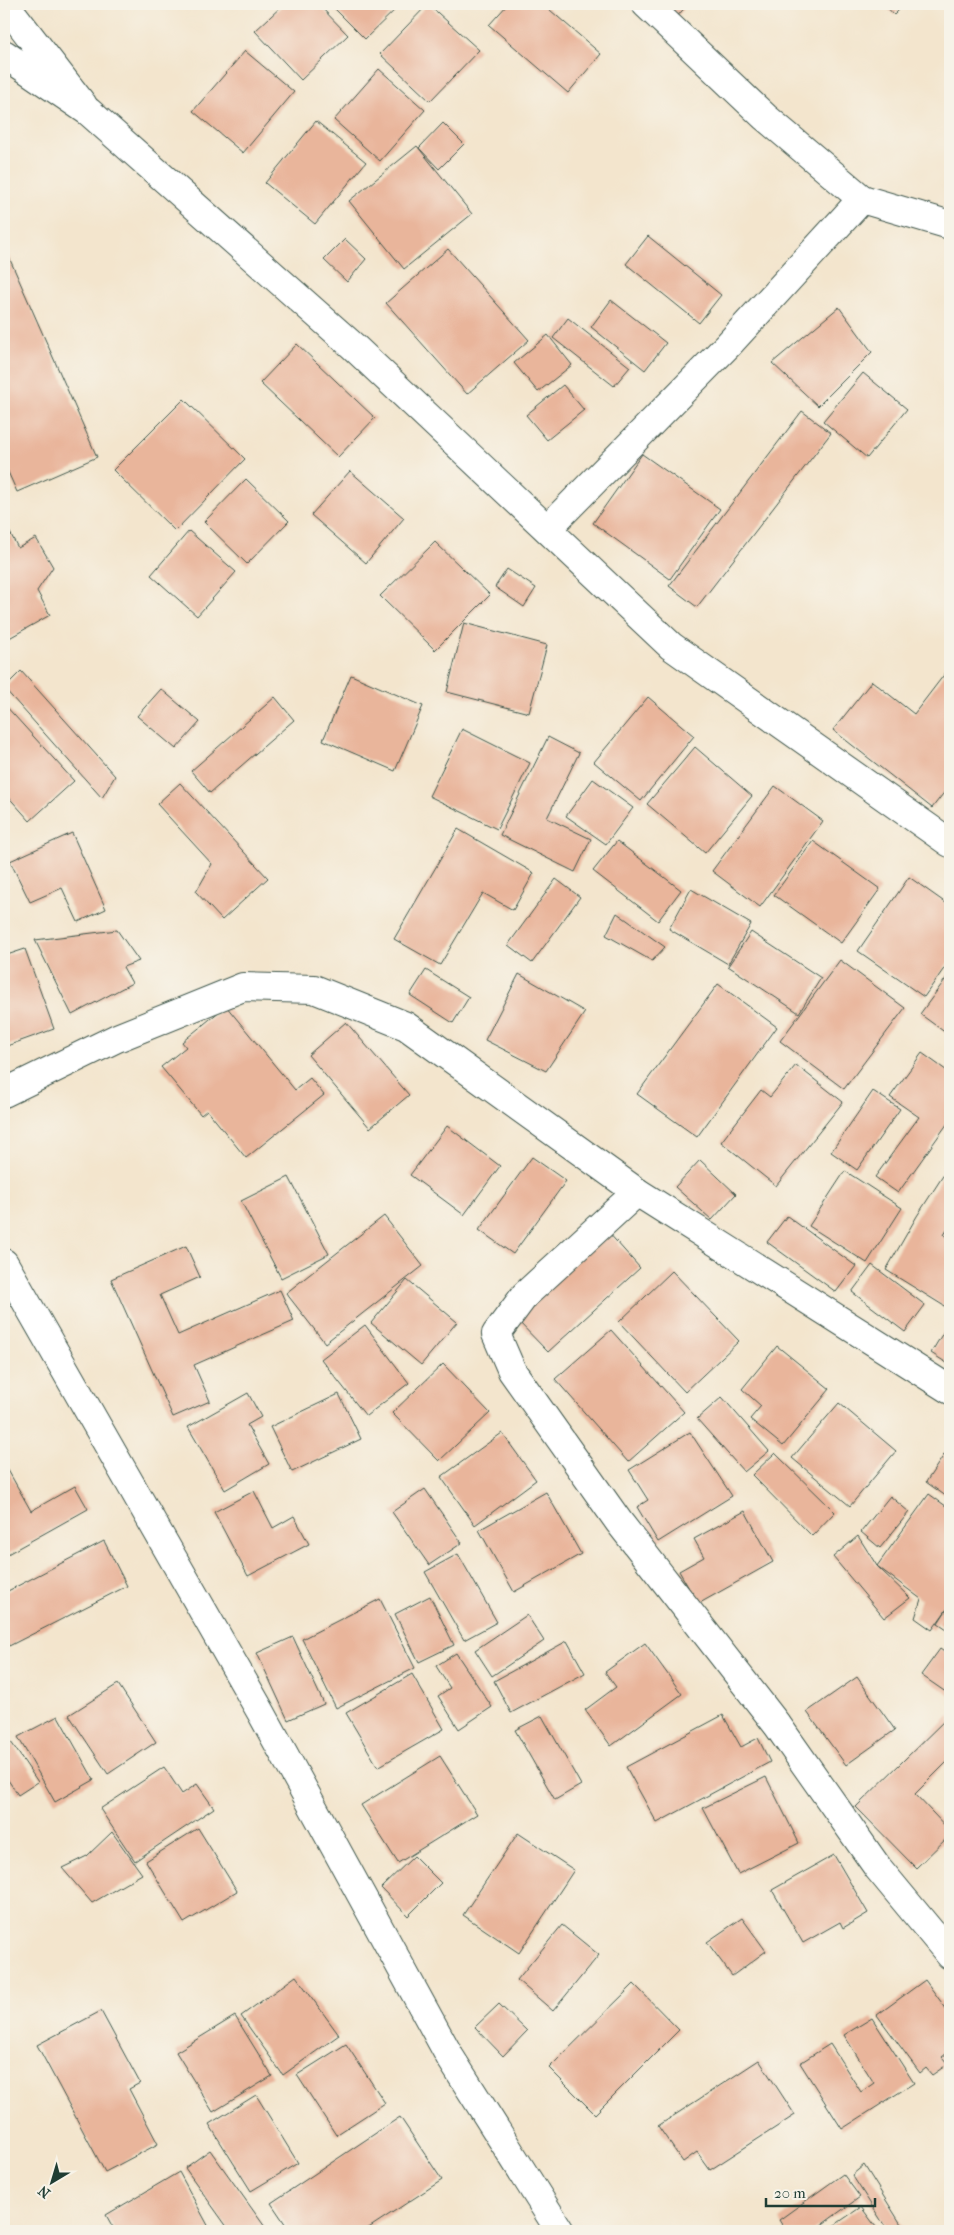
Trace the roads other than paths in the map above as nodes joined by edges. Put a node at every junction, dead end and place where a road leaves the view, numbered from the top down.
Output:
1 (5, 4) edge
2 (646, 4) edge
3 (4, 54) edge
4 (89, 112) junction
5 (862, 199) junction
6 (950, 225) edge
7 (548, 528) junction
8 (950, 843) edge
9 (4, 1092) edge
10 (637, 1192) junction
11 (4, 1263) edge
12 (950, 1390) edge
13 (950, 1956) edge
14 (560, 2231) edge

1 - 4 street
2 - 5 street
3 - 4 street
4 - 7 street
5 - 6 street
5 - 7 street
7 - 8 street
9 - 10 street
10 - 12 street
10 - 13 street
11 - 14 street

